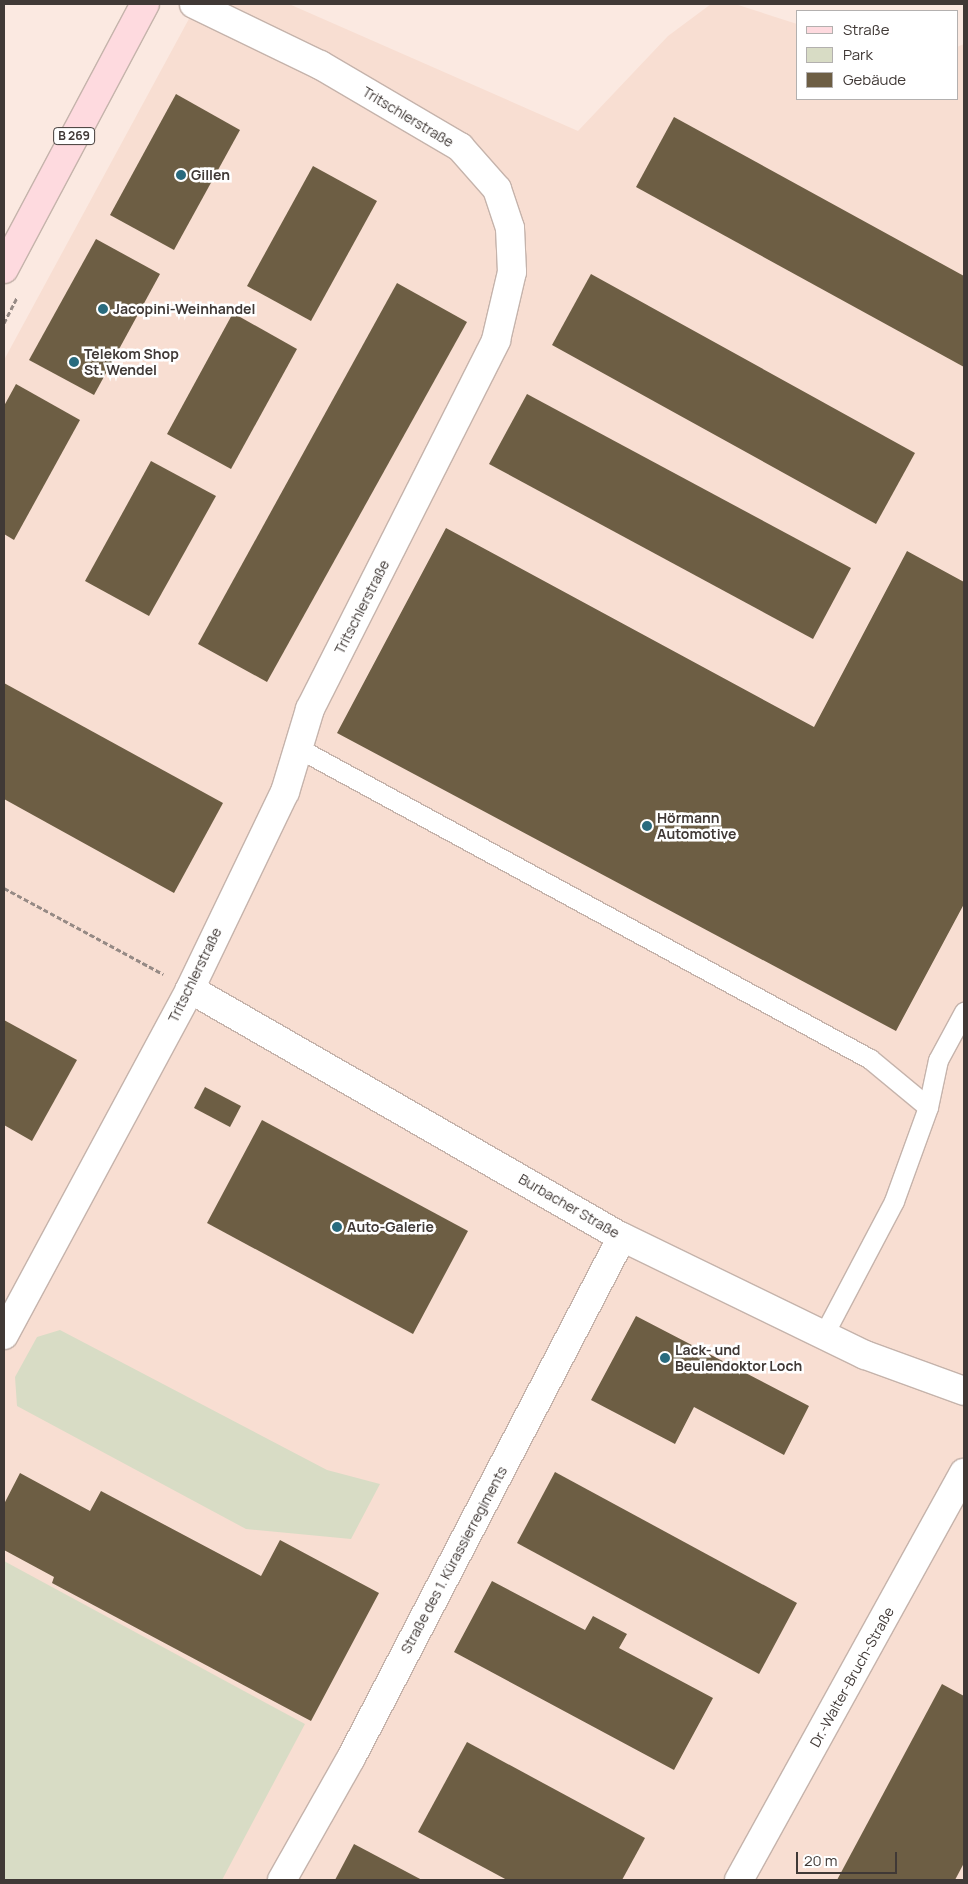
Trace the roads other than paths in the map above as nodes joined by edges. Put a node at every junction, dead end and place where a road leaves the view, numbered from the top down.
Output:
1 (145, 4) edge
2 (194, 4) edge
3 (4, 269) edge
4 (298, 748) junction
5 (190, 989) junction
6 (964, 1012) edge
7 (928, 1107) junction
8 (622, 1237) junction
9 (824, 1334) junction
10 (4, 1335) edge
11 (964, 1391) edge
12 (964, 1474) edge
13 (282, 1880) edge
14 (739, 1880) edge

1 - 3 main road, B 269
2 - 4 street, Tritschlerstraße
4 - 5 street, Tritschlerstraße
4 - 7 lane
5 - 8 street, Burbacher Straße
5 - 10 street, Tritschlerstraße
6 - 7 lane
7 - 9 lane
8 - 9 street, Burbacher Straße
8 - 13 street, Straße des 1. Kürassierregiments
9 - 11 street, Burbacher Straße
12 - 14 street, Dr.-Walter-Bruch-Straße

